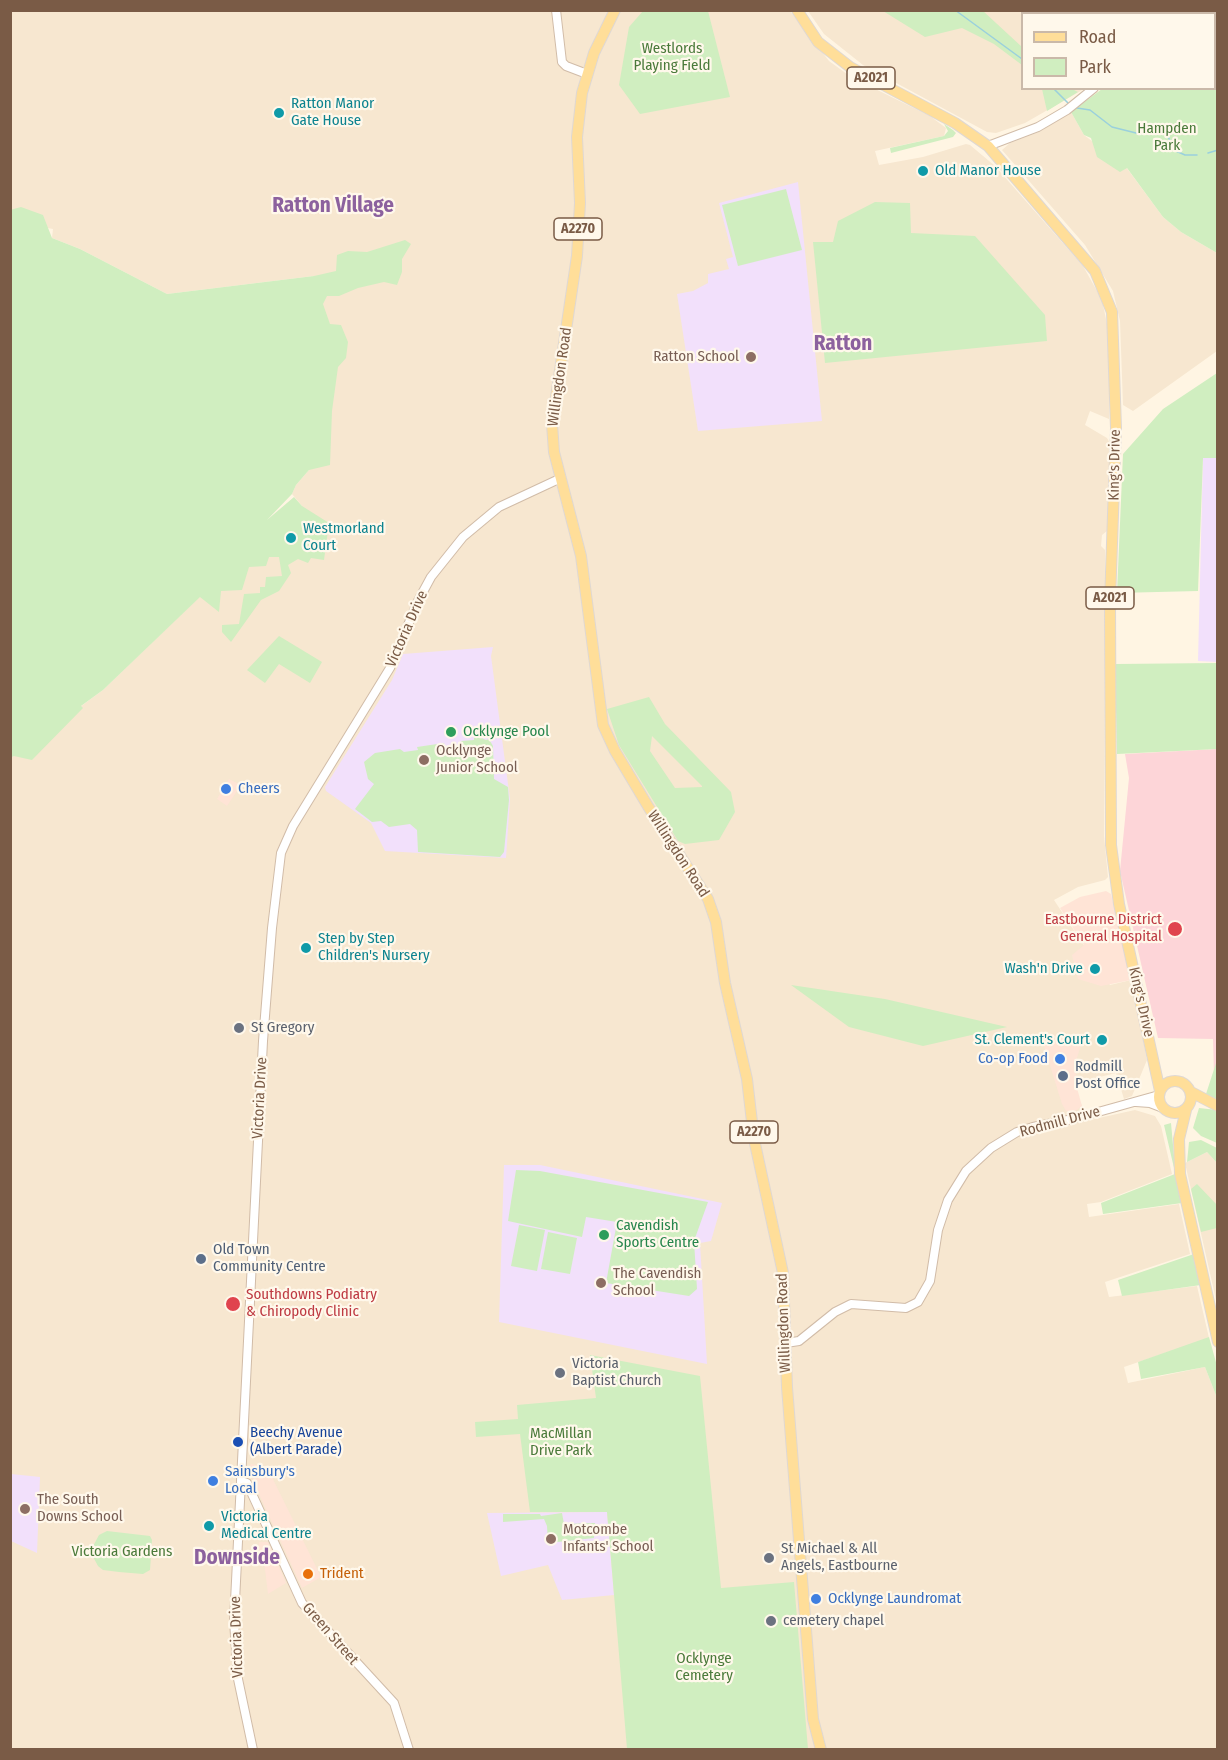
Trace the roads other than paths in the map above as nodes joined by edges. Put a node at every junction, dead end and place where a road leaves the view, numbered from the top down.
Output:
1 (556, 10) edge
2 (615, 10) edge
3 (797, 10) edge
4 (587, 74) junction
5 (1092, 90) edge
6 (988, 146) junction
7 (559, 478) junction
8 (1154, 1060) junction
9 (1176, 1081) junction
10 (1191, 1092) junction
11 (1160, 1093) junction
12 (1130, 1102) junction
13 (1213, 1104) edge
14 (1187, 1108) junction
15 (1164, 1109) junction
16 (1179, 1139) junction
17 (1218, 1342) edge
18 (786, 1343) junction
19 (241, 1481) junction
20 (253, 1749) edge
21 (409, 1749) edge
22 (821, 1749) edge

1 - 4 street
2 - 4 main road, Willingdon Road / A2270
3 - 6 main road, King's Drive / A2021
4 - 7 main road, Willingdon Road / A2270
5 - 6 street
6 - 8 main road, King's Drive / A2021
7 - 18 main road, Willingdon Road / A2270
7 - 19 street, Victoria Drive
8 - 9 main road
8 - 11 main road, A2021
9 - 10 main road
9 - 11 main road
10 - 13 main road
10 - 14 main road
11 - 12 street, Rodmill Drive
11 - 15 main road
12 - 15 street, Rodmill Drive
12 - 18 street, Rodmill Drive
13 - 14 main road
14 - 15 main road
14 - 16 main road
15 - 16 main road
16 - 17 main road
18 - 22 main road, Willingdon Road / A2270
19 - 20 street, Victoria Drive
19 - 21 street, Green Street

